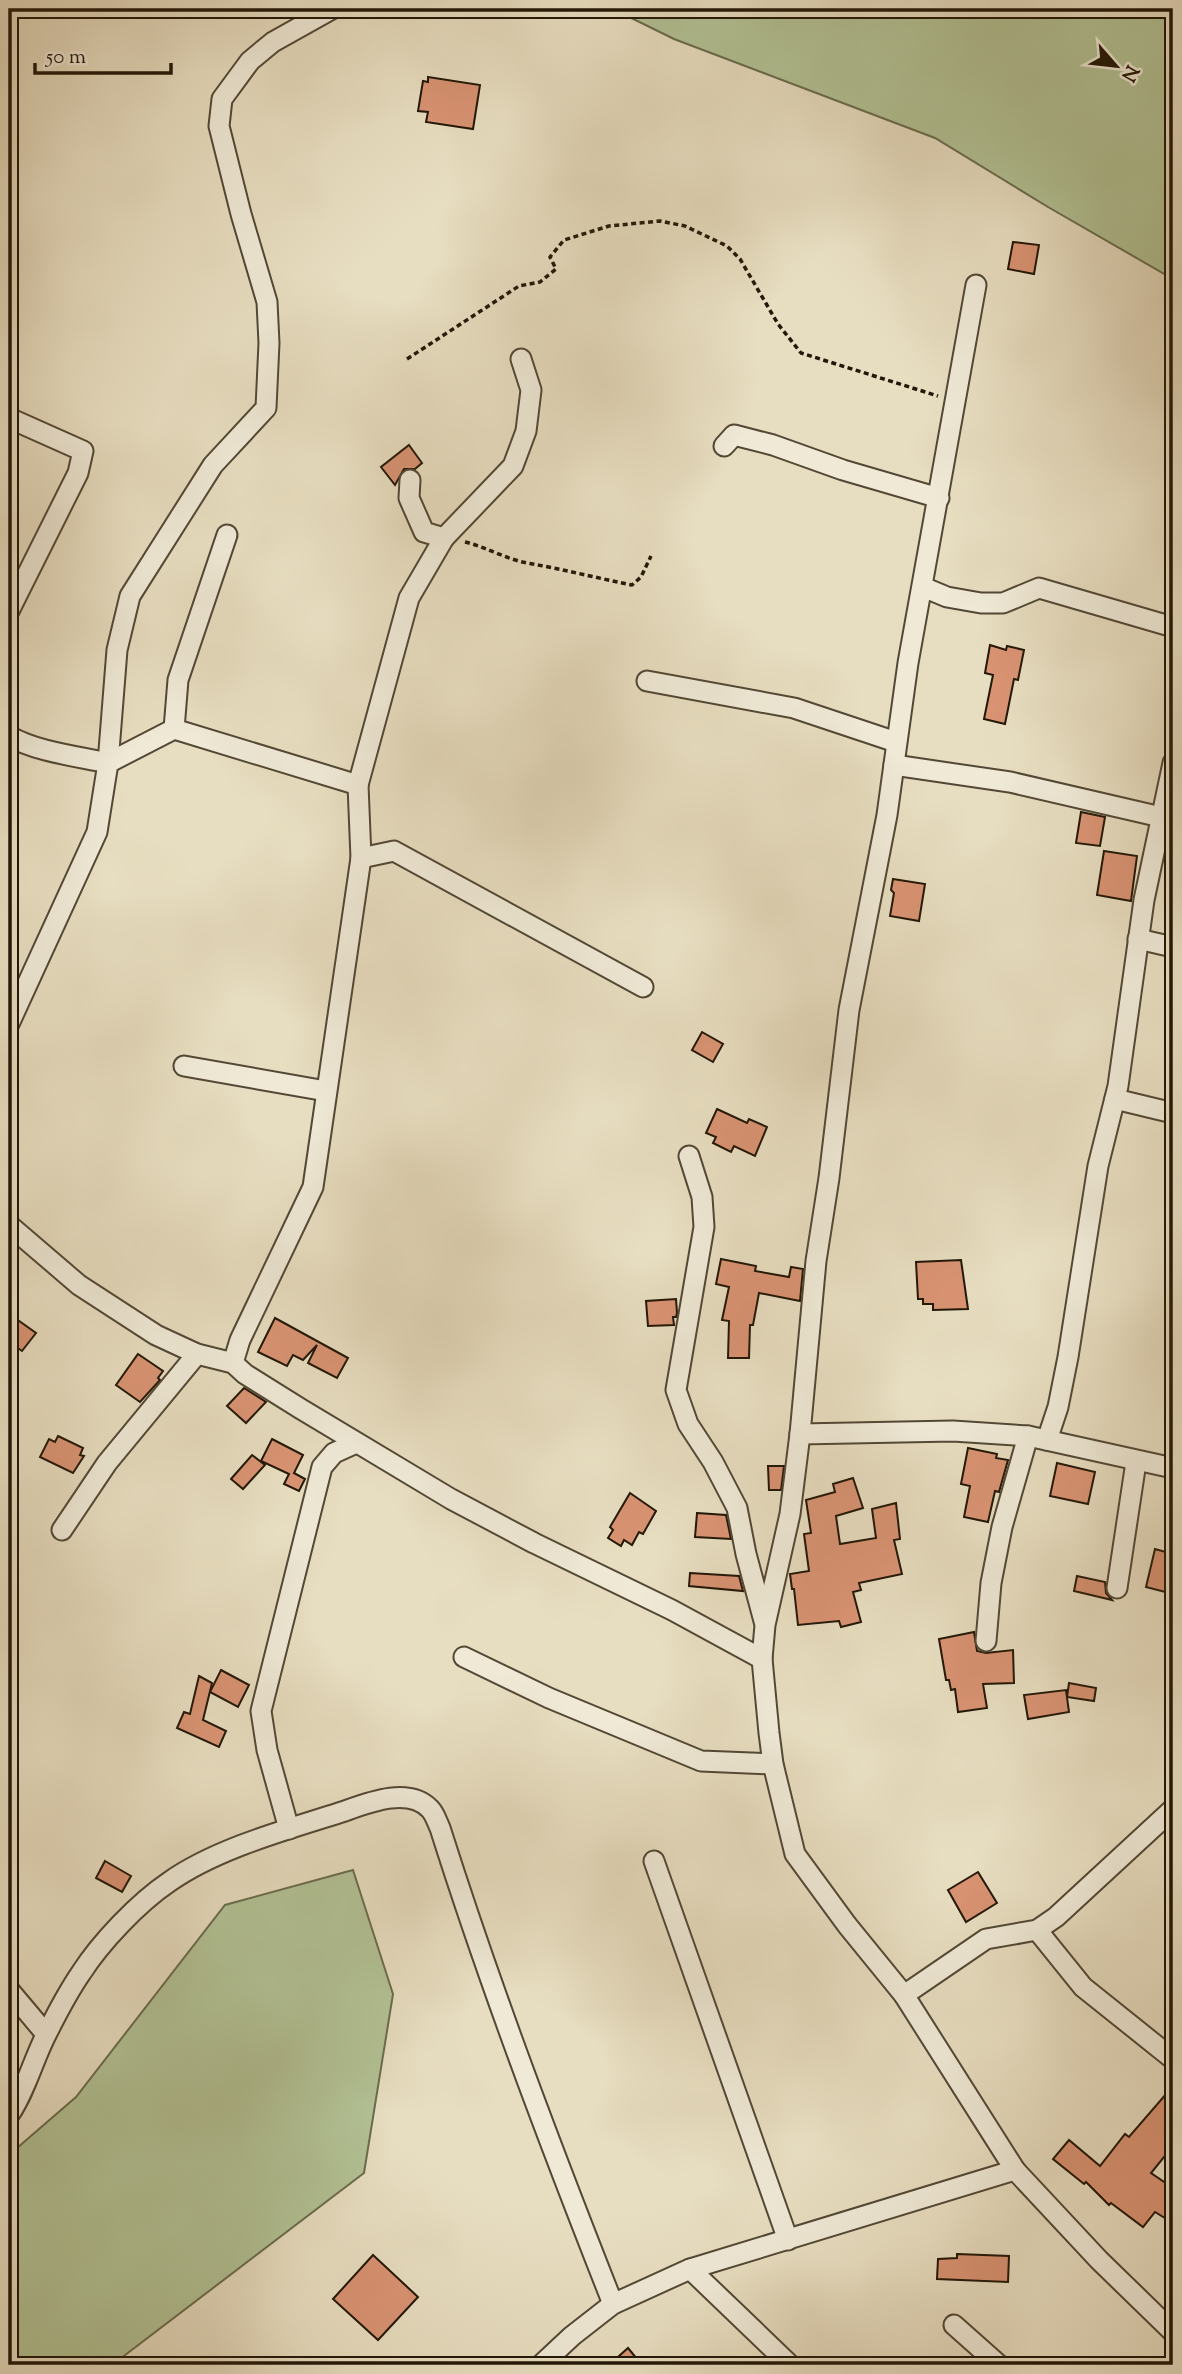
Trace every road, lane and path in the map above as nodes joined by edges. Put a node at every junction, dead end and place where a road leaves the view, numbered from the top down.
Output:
1 (332, 9) edge
2 (976, 285) dead end
3 (407, 359) dead end
4 (521, 359) dead end
5 (957, 402) junction
6 (9, 418) edge
7 (724, 446) dead end
8 (410, 480) dead end
9 (939, 498) junction
10 (227, 535) dead end
11 (444, 538) junction
12 (651, 556) dead end
13 (923, 587) junction
14 (9, 611) edge
15 (1173, 626) edge
16 (647, 681) dead end
17 (174, 729) junction
18 (9, 736) edge
19 (896, 742) junction
20 (108, 763) junction
21 (1173, 763) edge
22 (894, 765) junction
23 (358, 785) junction
24 (1161, 817) junction
25 (361, 858) junction
26 (1139, 939) junction
27 (1173, 947) edge
28 (643, 987) dead end
29 (9, 1024) edge
30 (184, 1066) dead end
31 (326, 1091) junction
32 (1115, 1100) junction
33 (1173, 1113) edge
34 (689, 1156) dead end
35 (9, 1225) edge
36 (197, 1354) junction
37 (233, 1363) junction
38 (800, 1434) junction
39 (1037, 1438) junction
40 (356, 1443) junction
41 (1136, 1462) junction
42 (1173, 1468) edge
43 (62, 1530) dead end
44 (1117, 1588) dead end
45 (765, 1625) junction
46 (986, 1641) dead end
47 (464, 1657) dead end
48 (762, 1659) junction
49 (773, 1764) junction
50 (1173, 1809) edge
51 (289, 1829) junction
52 (654, 1861) dead end
53 (1037, 1930) junction
54 (9, 1990) edge
55 (904, 1995) junction
56 (46, 2034) junction
57 (1173, 2059) edge
58 (9, 2115) edge
59 (1014, 2170) junction
60 (788, 2240) junction
61 (690, 2269) junction
62 (613, 2304) junction
63 (954, 2325) dead end
64 (1173, 2332) edge
65 (541, 2365) edge
66 (790, 2365) edge
67 (999, 2365) edge

1 - 20 street
2 - 5 street
3 - 5 path
4 - 11 street
5 - 9 street
6 - 14 street
7 - 9 street
8 - 11 street
9 - 13 street
10 - 17 street
11 - 12 path
11 - 23 street
13 - 15 street
13 - 19 street
16 - 19 street
17 - 20 street
17 - 23 street
18 - 20 street
19 - 22 street
20 - 29 street
21 - 24 street
22 - 24 street
22 - 38 street
23 - 25 street
24 - 26 street
25 - 28 street
25 - 31 street
26 - 27 street
26 - 32 street
30 - 31 street
31 - 37 street
32 - 33 street
32 - 39 street
34 - 45 street
35 - 36 street
36 - 37 street
36 - 43 street
37 - 40 street
38 - 39 street
38 - 45 street
39 - 41 street
39 - 46 street
40 - 48 street
40 - 51 street
41 - 42 street
41 - 44 street
45 - 48 street
47 - 49 street
48 - 49 street
49 - 55 street
50 - 53 street
51 - 56 street
51 - 62 street
52 - 60 street
53 - 55 street
53 - 57 street
54 - 56 street
55 - 59 street
56 - 58 street
59 - 60 street
59 - 64 street
60 - 61 street
61 - 62 street
61 - 66 street
62 - 65 street
63 - 67 street

